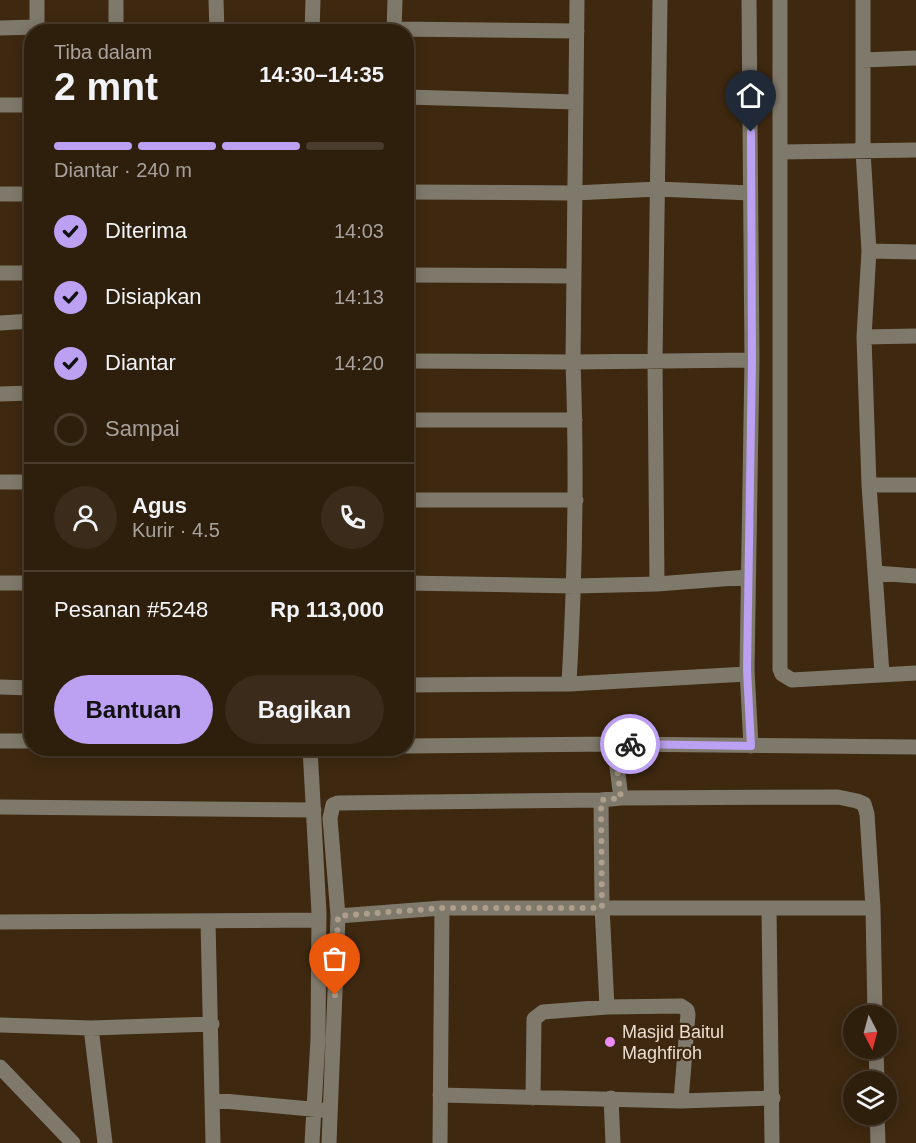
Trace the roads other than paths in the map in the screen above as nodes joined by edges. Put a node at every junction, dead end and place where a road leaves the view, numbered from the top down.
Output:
1 (37, 0) edge
2 (116, 0) edge
3 (216, 0) edge
4 (313, 0) edge
5 (395, 0) edge
6 (577, 0) edge
7 (660, 0) edge
8 (749, 0) edge
9 (780, 0) edge
10 (863, 0) edge
11 (37, 24) edge
12 (116, 24) edge
13 (217, 24) edge
14 (312, 24) edge
15 (394, 24) edge
16 (0, 28) edge
17 (24, 29) edge
18 (414, 30) edge
19 (577, 32) junction
20 (916, 58) edge
21 (863, 60) junction
22 (414, 98) edge
23 (576, 102) junction
24 (0, 105) edge
25 (24, 105) edge
26 (916, 150) edge
27 (863, 151) junction
28 (781, 152) junction
29 (658, 189) junction
30 (414, 192) edge
31 (574, 193) junction
32 (750, 193) junction
33 (0, 194) edge
34 (24, 194) edge
35 (869, 251) junction
36 (916, 252) edge
37 (0, 273) edge
38 (24, 273) edge
39 (414, 274) edge
40 (574, 276) junction
41 (24, 322) edge
42 (0, 323) edge
43 (916, 336) edge
44 (864, 337) junction
45 (752, 360) junction
46 (414, 361) edge
47 (655, 361) junction
48 (573, 362) junction
49 (24, 393) edge
50 (0, 394) edge
51 (414, 420) edge
52 (575, 420) junction
53 (0, 482) edge
54 (24, 482) edge
55 (869, 485) junction
56 (916, 485) edge
57 (414, 500) edge
58 (576, 500) junction
59 (875, 573) junction
60 (916, 576) edge
61 (748, 577) junction
62 (0, 583) edge
63 (24, 583) edge
64 (414, 583) edge
65 (657, 584) junction
66 (575, 585) junction
67 (916, 673) edge
68 (747, 674) junction
69 (882, 674) junction
70 (569, 684) junction
71 (414, 685) edge
72 (0, 687) edge
73 (24, 688) edge
74 (0, 741) edge
75 (24, 741) edge
76 (614, 744) junction
77 (414, 746) edge
78 (751, 746) junction
79 (916, 747) edge
80 (311, 756) edge
81 (621, 798) junction
82 (601, 800) junction
83 (0, 807) edge
84 (314, 810) junction
85 (442, 908) junction
86 (602, 908) junction
87 (873, 908) junction
88 (769, 909) junction
89 (338, 916) junction
90 (319, 920) junction
91 (208, 921) junction
92 (0, 922) edge
93 (875, 1005) edge
94 (607, 1007) junction
95 (212, 1024) junction
96 (0, 1025) edge
97 (91, 1028) junction
98 (0, 1067) edge
99 (440, 1095) junction
100 (533, 1098) junction
101 (611, 1098) junction
102 (773, 1098) junction
103 (213, 1100) junction
104 (681, 1101) junction
105 (313, 1109) junction
106 (331, 1111) junction
107 (877, 1125) edge
108 (73, 1143) edge
109 (105, 1143) edge
110 (213, 1143) edge
111 (312, 1143) edge
112 (329, 1143) edge
113 (440, 1143) edge
114 (613, 1143) edge
115 (772, 1143) edge
116 (878, 1143) edge

1 - 11 street
2 - 12 street
3 - 13 street
4 - 14 street
5 - 15 street
6 - 19 street
7 - 29 street
8 - 32 street
9 - 28 street
10 - 21 street
16 - 17 street
18 - 19 street
19 - 23 street
20 - 21 street
21 - 27 street
22 - 23 street
23 - 31 street
24 - 25 street
26 - 27 street
27 - 28 street
27 - 35 street
28 - 69 street
29 - 31 street
29 - 32 street
29 - 47 street
30 - 31 street
31 - 40 street
32 - 45 street
33 - 34 street
35 - 36 street
35 - 44 street
37 - 38 street
39 - 40 street
40 - 48 street
41 - 42 street
43 - 44 street
44 - 55 street
45 - 47 street
45 - 61 street
46 - 48 street
47 - 48 street
47 - 65 street
48 - 52 street
49 - 50 street
51 - 52 street
52 - 58 street
53 - 54 street
55 - 56 street
55 - 59 street
57 - 58 street
58 - 66 street
59 - 60 street
59 - 69 street
61 - 65 street
61 - 68 street
62 - 63 street
64 - 66 street
65 - 66 street
66 - 70 street
67 - 69 street
68 - 70 street
68 - 78 street
70 - 71 street
72 - 73 street
74 - 75 street
76 - 77 street
76 - 78 street
76 - 81 street
78 - 79 street
80 - 84 street
81 - 82 street
81 - 87 street
82 - 86 street
82 - 89 street
83 - 84 street
84 - 90 street
85 - 86 street
85 - 89 street
85 - 99 street
86 - 88 street
86 - 94 street
87 - 88 street
87 - 93 street
88 - 102 street
89 - 106 street
90 - 91 street
90 - 105 street
91 - 92 street
91 - 95 street
94 - 100 street
94 - 104 street
95 - 97 street
95 - 103 street
96 - 97 street
97 - 109 street
98 - 108 street
99 - 100 street
99 - 113 street
100 - 101 street
101 - 104 street
101 - 114 street
102 - 104 street
102 - 115 street
103 - 105 street
103 - 110 street
105 - 106 street
105 - 111 street
106 - 112 street
107 - 116 street

